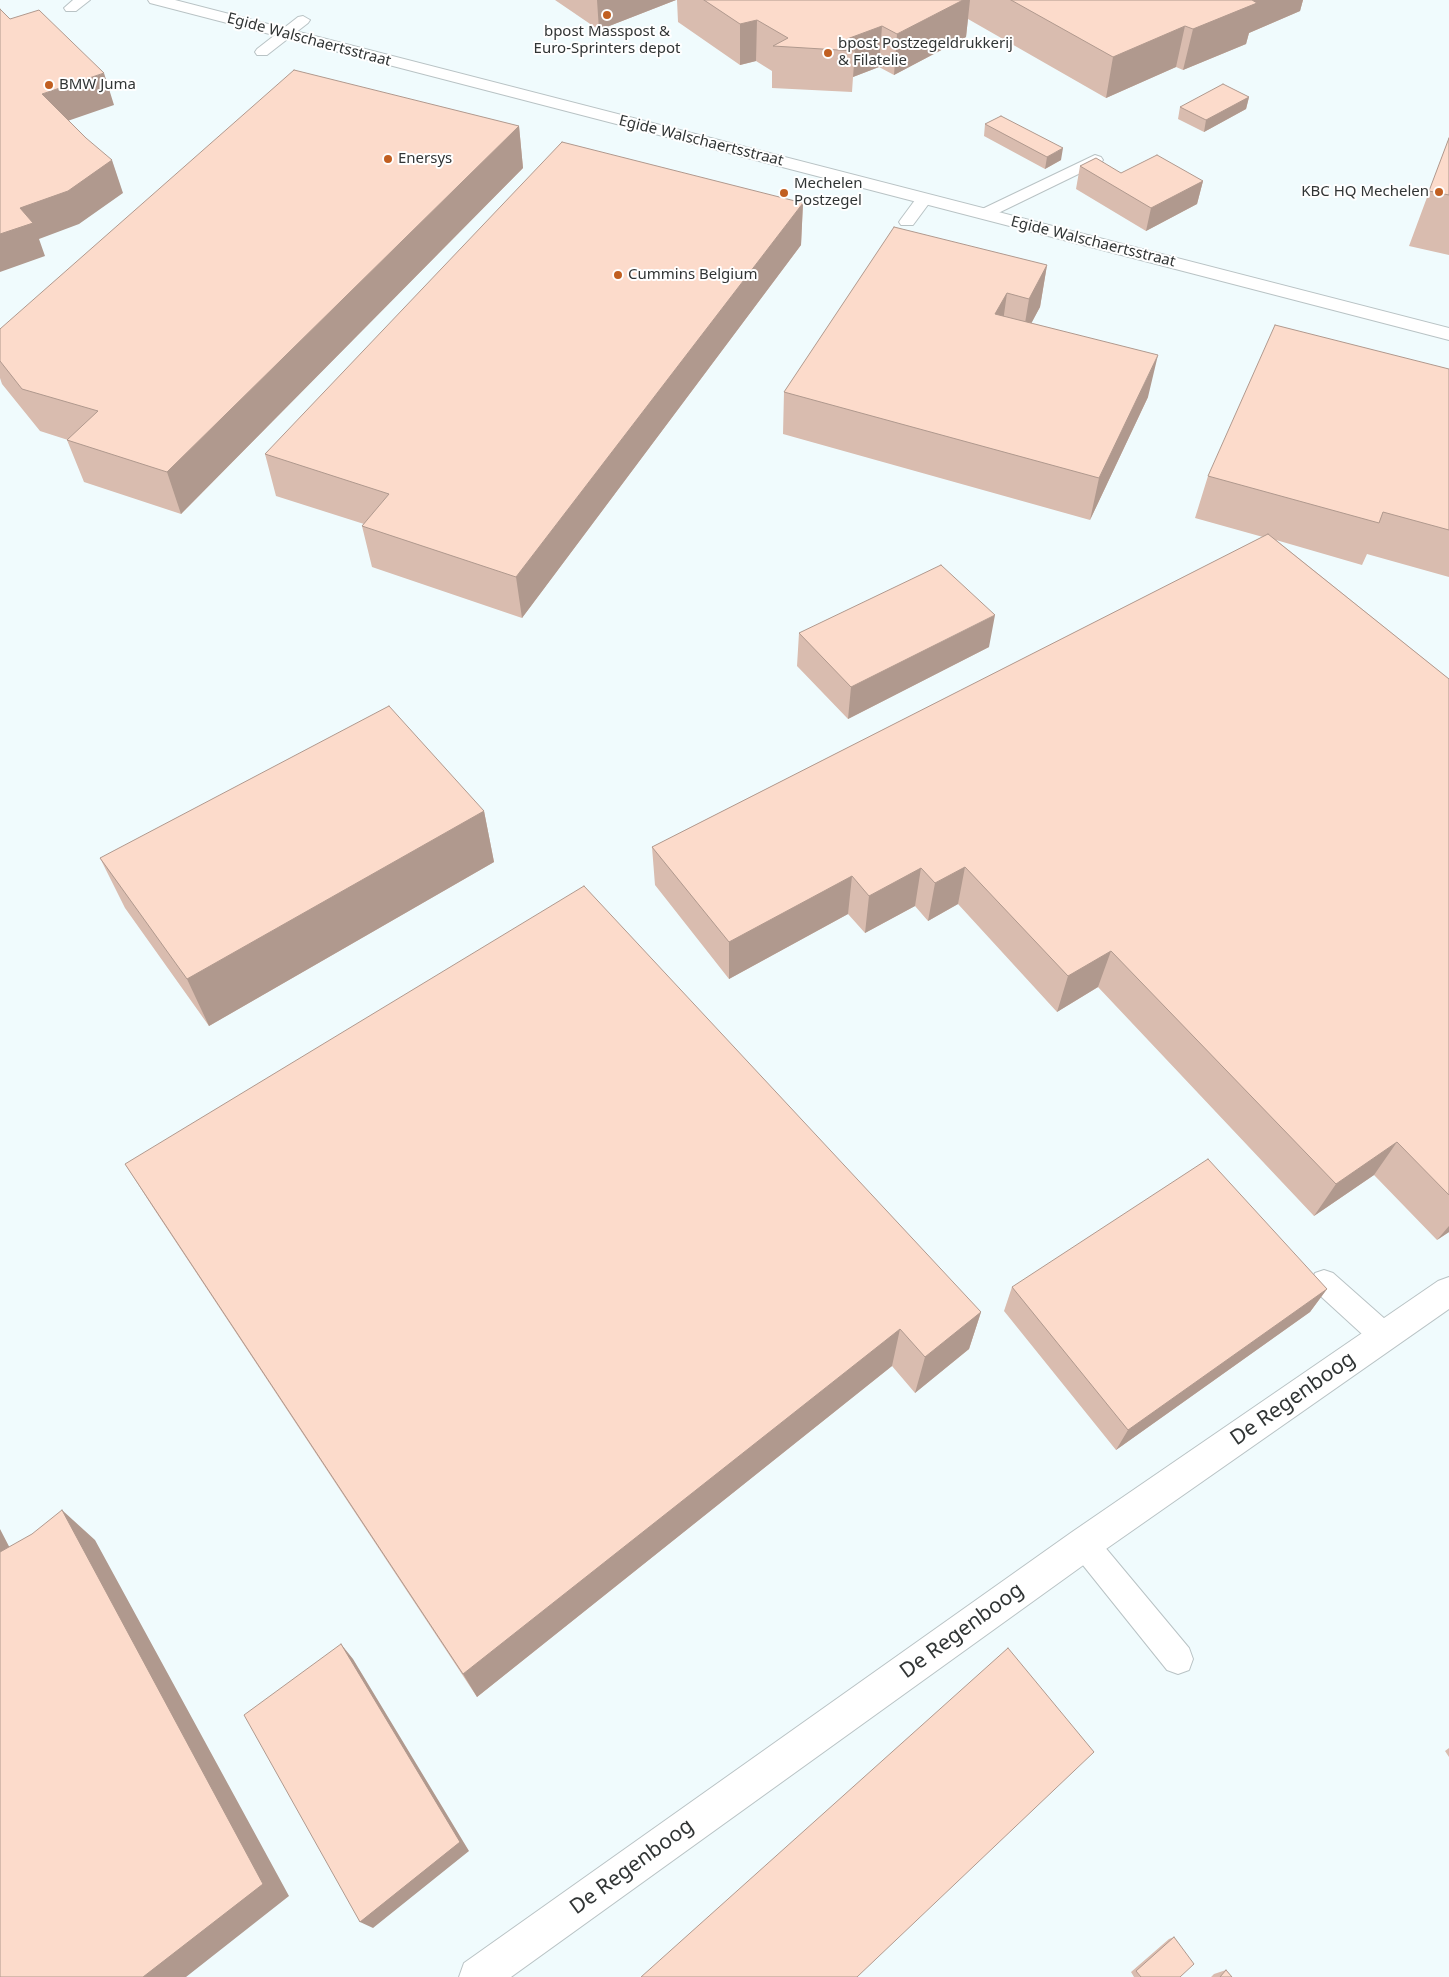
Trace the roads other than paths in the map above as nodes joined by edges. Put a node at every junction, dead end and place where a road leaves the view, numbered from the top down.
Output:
1 (156, 0) edge
2 (303, 20) dead end
3 (285, 34) junction
4 (262, 52) dead end
5 (1095, 160) edge
6 (924, 199) junction
7 (984, 214) junction
8 (907, 222) dead end
9 (1449, 334) edge
10 (1324, 1282) dead end
11 (1449, 1291) edge
12 (1384, 1336) junction
13 (1084, 1544) junction
14 (1178, 1658) dead end
15 (478, 1977) edge

1 - 3 street, Egide Walschaertsstraat
2 - 3 lane
3 - 4 lane
3 - 6 street, Egide Walschaertsstraat
5 - 7 lane
6 - 7 street, Egide Walschaertsstraat
6 - 8 lane
7 - 9 street, Egide Walschaertsstraat
10 - 12 lane
11 - 12 street, De Regenboog
12 - 13 street, De Regenboog
13 - 14 lane
13 - 15 street, De Regenboog

